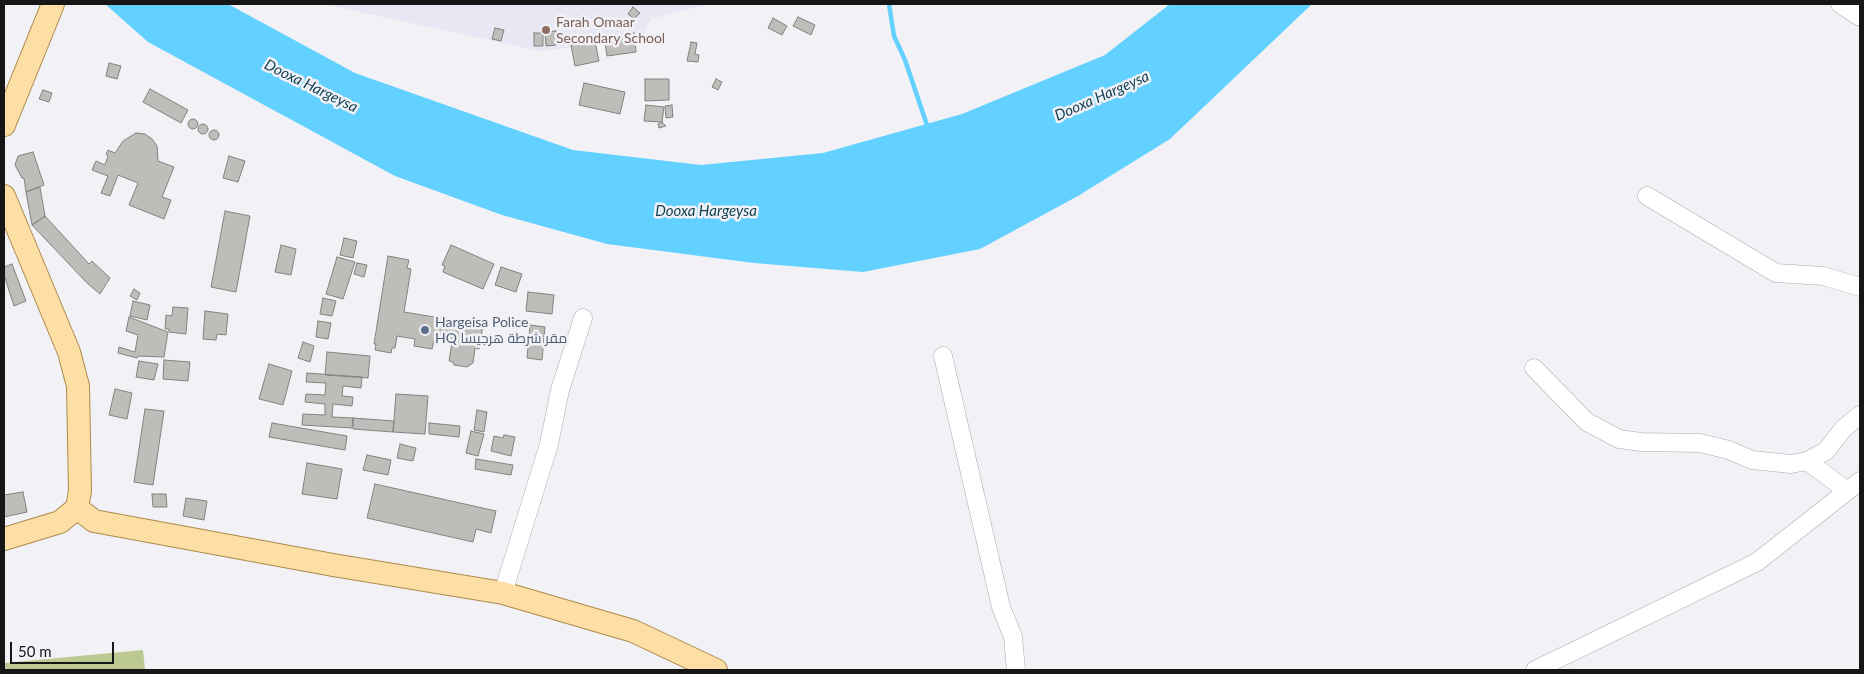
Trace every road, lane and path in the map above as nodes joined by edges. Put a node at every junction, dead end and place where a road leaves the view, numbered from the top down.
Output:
1 (52, 4) edge
2 (1840, 4) edge
3 (1860, 17) edge
4 (4, 125) edge
5 (4, 196) edge
6 (1646, 196) dead end
7 (1860, 287) edge
8 (583, 318) dead end
9 (943, 356) dead end
10 (1534, 368) dead end
11 (1860, 415) edge
12 (1807, 461) junction
13 (1853, 486) edge
14 (77, 508) junction
15 (4, 539) edge
16 (503, 593) junction
17 (716, 670) edge
18 (1016, 670) edge
19 (1535, 670) edge

1 - 4 main road
2 - 3 street
5 - 14 main road
6 - 7 street
8 - 16 street
9 - 18 street
10 - 12 street
11 - 12 street
12 - 13 street
13 - 19 street
14 - 15 main road
14 - 16 main road
16 - 17 main road

